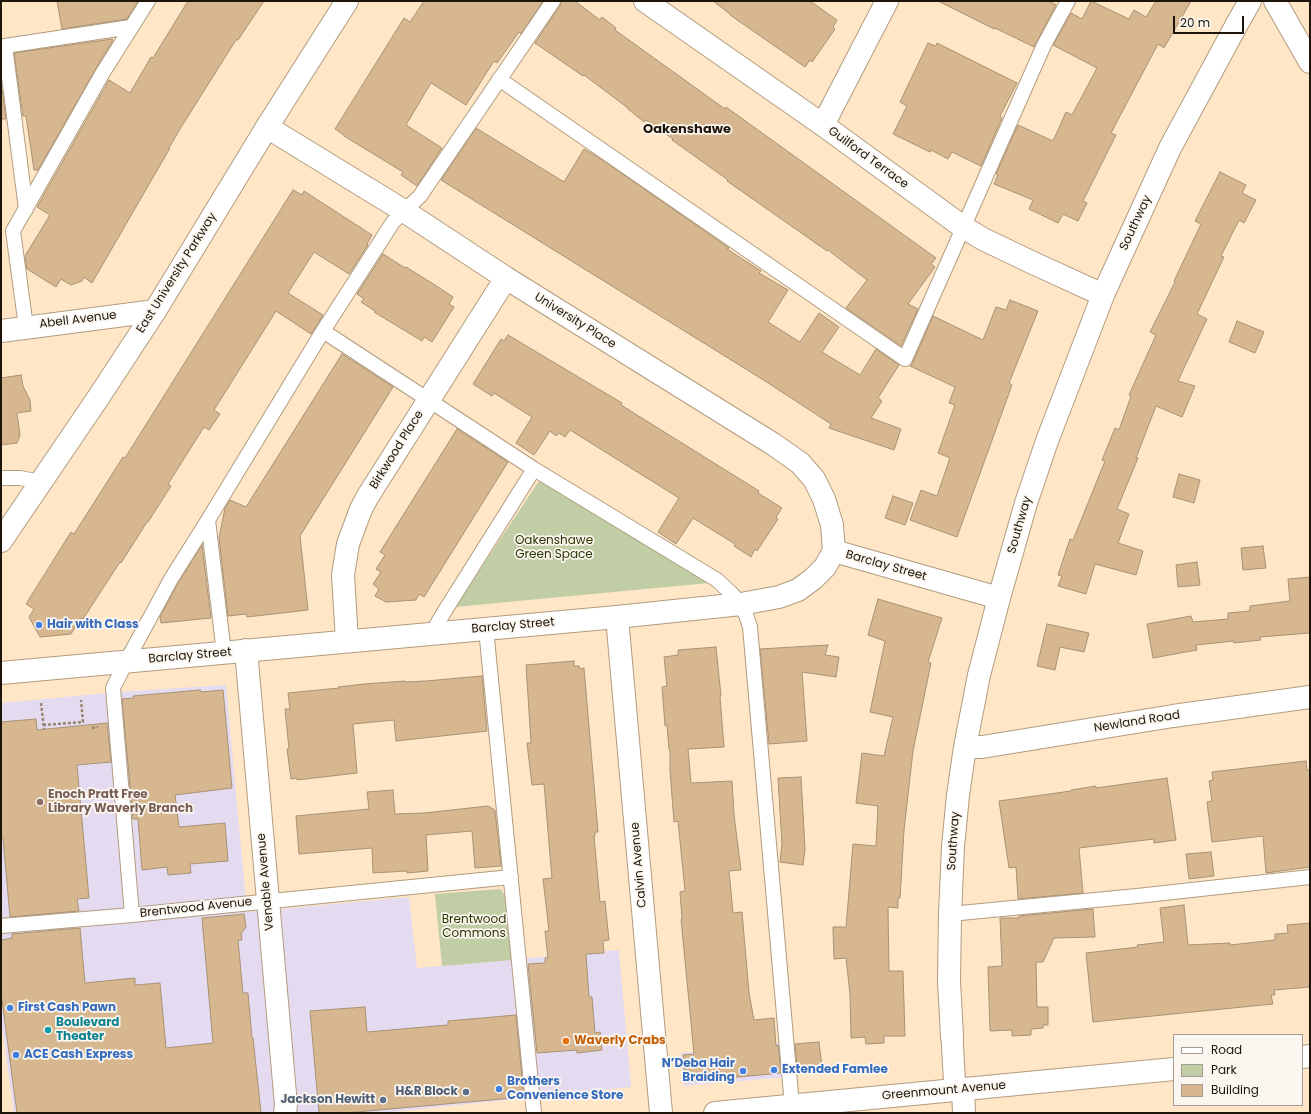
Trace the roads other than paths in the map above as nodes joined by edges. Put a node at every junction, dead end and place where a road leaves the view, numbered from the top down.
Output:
1 (148, 1) edge
2 (347, 1) edge
3 (553, 1) edge
4 (645, 1) edge
5 (887, 1) edge
6 (1068, 1) edge
7 (1250, 1) edge
8 (1275, 1) edge
9 (131, 27) junction
10 (3, 46) edge
11 (1310, 62) edge
12 (499, 79) junction
13 (823, 126) junction
14 (267, 127) junction
15 (26, 209) junction
16 (404, 211) junction
17 (963, 227) junction
18 (506, 278) junction
19 (1103, 295) junction
20 (155, 311) junction
21 (26, 327) junction
22 (1, 330) edge
23 (323, 331) junction
24 (428, 400) junction
25 (534, 469) junction
26 (1, 478) edge
27 (42, 482) junction
28 (208, 520) junction
29 (1, 541) edge
30 (834, 552) junction
31 (999, 598) junction
32 (741, 604) junction
33 (617, 617) junction
34 (486, 628) junction
35 (432, 634) junction
36 (347, 641) junction
37 (246, 650) junction
38 (224, 653) junction
39 (126, 662) junction
40 (1, 673) edge
41 (1310, 697) edge
42 (965, 747) junction
43 (511, 877) junction
44 (1310, 877) edge
45 (268, 900) junction
46 (950, 914) junction
47 (132, 915) junction
48 (1, 926) edge
49 (952, 1037) joint
50 (1173, 1069) edge
51 (959, 1090) junction
52 (792, 1106) junction
53 (285, 1113) edge
54 (534, 1113) edge
55 (661, 1113) edge
56 (715, 1113) edge
57 (964, 1113) edge

1 - 9 lane
2 - 14 street, East University Parkway
3 - 12 lane
4 - 13 street, Guilford Terrace
5 - 13 street
6 - 17 lane
7 - 19 street, Southway
8 - 11 street
9 - 10 lane
9 - 15 lane
10 - 15 lane
12 - 16 lane
12 - 17 lane
13 - 17 street, Guilford Terrace
14 - 16 street, University Place
14 - 20 street, East University Parkway
15 - 21 lane
16 - 18 street, University Place
16 - 23 lane
17 - 19 street, Guilford Terrace
18 - 24 street, Birkwood Place
18 - 30 street, University Place
19 - 31 street, Southway
20 - 21 street, Abell Avenue
20 - 27 street, East University Parkway
21 - 22 street, Abell Avenue
23 - 24 lane
23 - 28 lane
24 - 25 lane
24 - 36 street, Birkwood Place
25 - 32 lane
25 - 35 lane
26 - 27 lane
27 - 29 street, East University Parkway
28 - 38 lane
28 - 39 lane
30 - 31 street, Barclay Street
30 - 32 street, Barclay Street
31 - 42 street, Southway
32 - 33 street, Barclay Street
32 - 52 lane
33 - 34 street, Barclay Street
33 - 55 street, Calvin Avenue
34 - 35 street, Barclay Street
34 - 43 lane
35 - 36 street, Barclay Street
36 - 37 street, Barclay Street
37 - 38 street, Barclay Street
37 - 45 street, Venable Avenue
38 - 39 street, Barclay Street
39 - 40 street, Barclay Street
39 - 47 lane
41 - 42 street, Newland Road
42 - 46 street, Southway
43 - 45 lane, Brentwood Avenue
43 - 54 lane
44 - 46 lane
45 - 47 lane, Brentwood Avenue
45 - 53 street, Venable Avenue
46 - 49 street, Southway
47 - 48 lane, Brentwood Avenue
49 - 51 street, Southway
50 - 51 street, Greenmount Avenue
51 - 52 street, Greenmount Avenue
51 - 57 street
52 - 56 street, Greenmount Avenue

